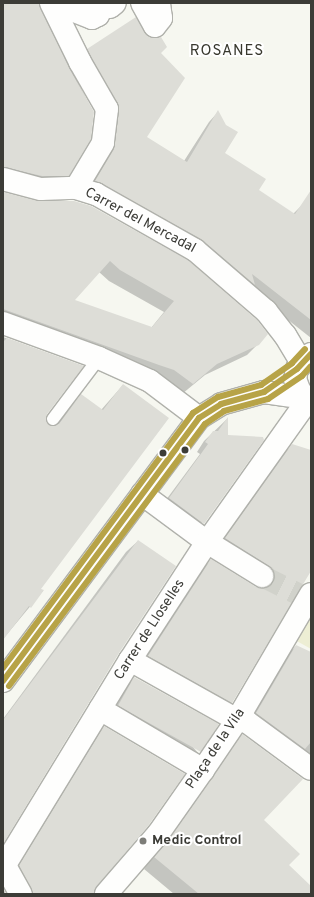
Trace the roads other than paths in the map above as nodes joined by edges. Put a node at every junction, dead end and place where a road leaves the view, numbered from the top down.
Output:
1 (52, 3) edge
2 (93, 3) edge
3 (108, 3) edge
4 (115, 3) edge
5 (142, 3) edge
6 (159, 3) edge
7 (3, 179) edge
8 (76, 188) junction
9 (3, 323) edge
10 (99, 358) junction
11 (303, 362) edge
12 (264, 392) junction
13 (308, 400) edge
14 (199, 418) junction
15 (53, 419) dead end
16 (142, 494) junction
17 (207, 542) junction
18 (262, 576) tunnel mouth
19 (305, 596) edge
20 (130, 660) junction
21 (3, 681) edge
22 (100, 709) junction
23 (237, 720) junction
24 (311, 769) edge
25 (203, 770) junction
26 (4, 864) edge
27 (22, 894) edge
28 (106, 894) edge

1 - 2 street
1 - 8 street
3 - 4 street
5 - 6 street
7 - 8 street, Carrer del Mercadal
8 - 11 street, Carrer del Mercadal
9 - 10 street
10 - 14 street
10 - 15 lane
11 - 12 street
11 - 13 street
12 - 13 street
12 - 14 street
13 - 17 street, Carrer de Lloselles
14 - 16 street
16 - 17 street
16 - 21 street
17 - 18 street
17 - 20 street, Carrer de Lloselles
19 - 23 street, Plaça de la Vila
20 - 22 street, Carrer de Lloselles
20 - 23 street
22 - 25 street
22 - 26 street, Carrer de Lloselles
23 - 24 street
23 - 25 street, Plaça de la Vila
25 - 28 street, Plaça de la Vila
26 - 27 street

